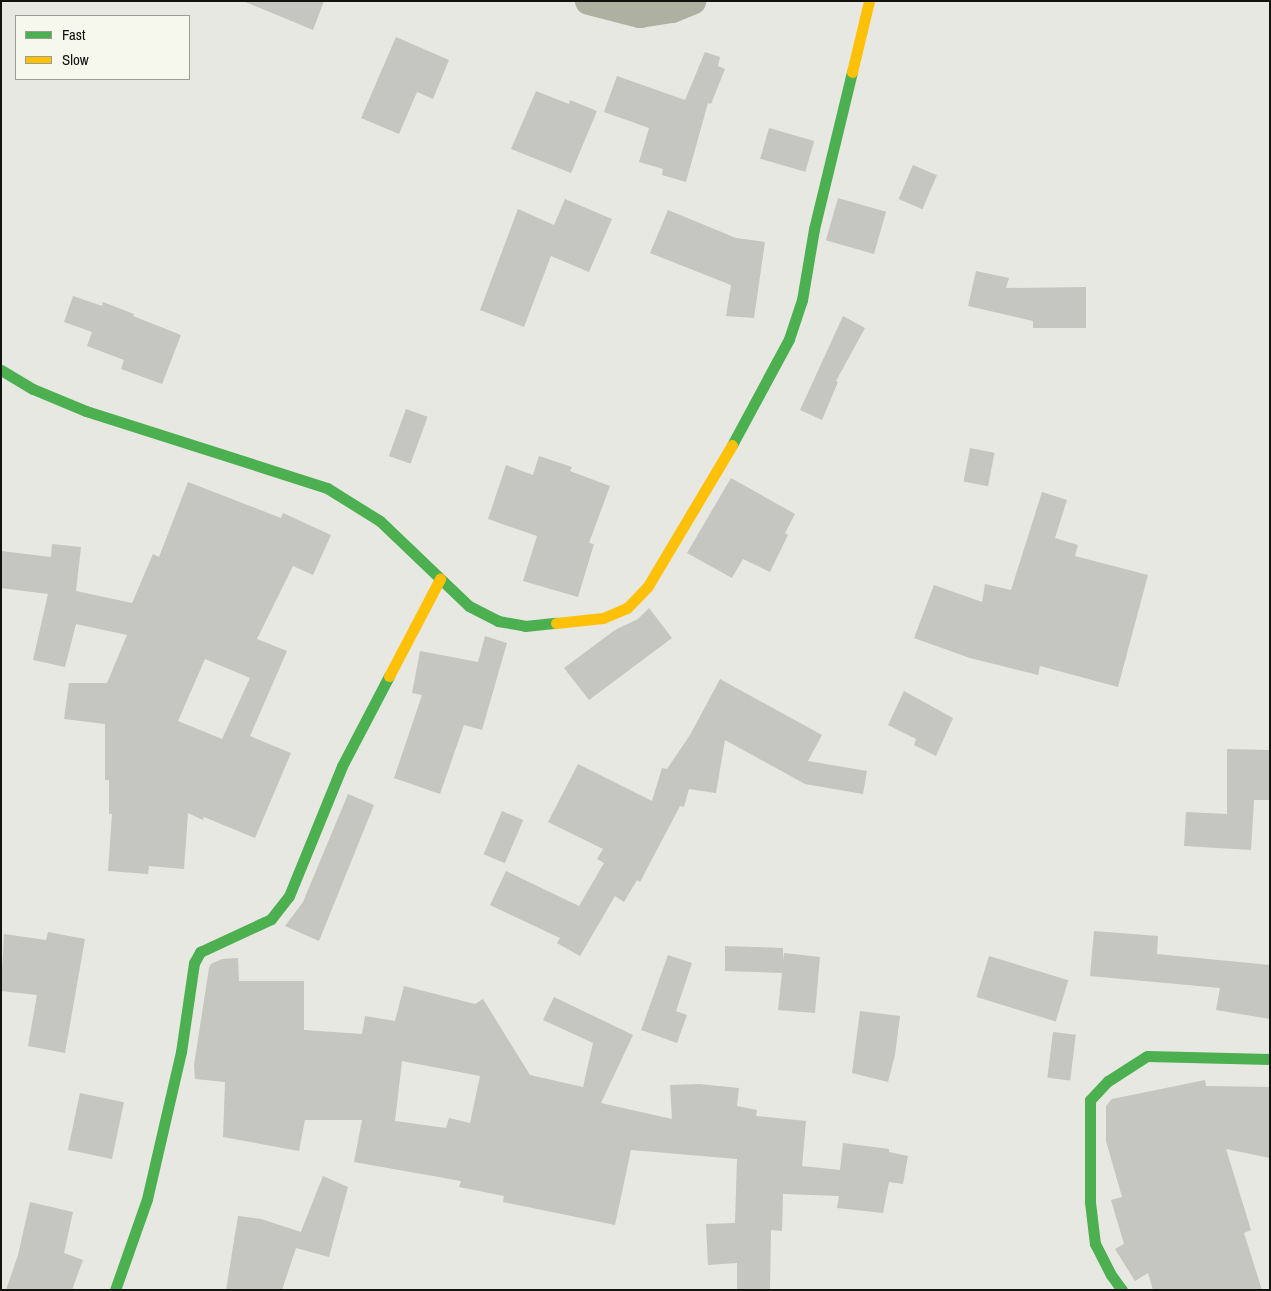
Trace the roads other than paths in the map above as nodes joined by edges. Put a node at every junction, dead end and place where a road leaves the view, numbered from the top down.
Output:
1 (589, 1) edge
2 (692, 1) edge
3 (869, 1) edge
4 (1, 370) edge
5 (440, 580) junction
6 (1270, 1059) edge
7 (116, 1290) edge
8 (1122, 1290) edge

1 - 2 street
3 - 5 street
4 - 5 street
5 - 7 street
6 - 8 street

